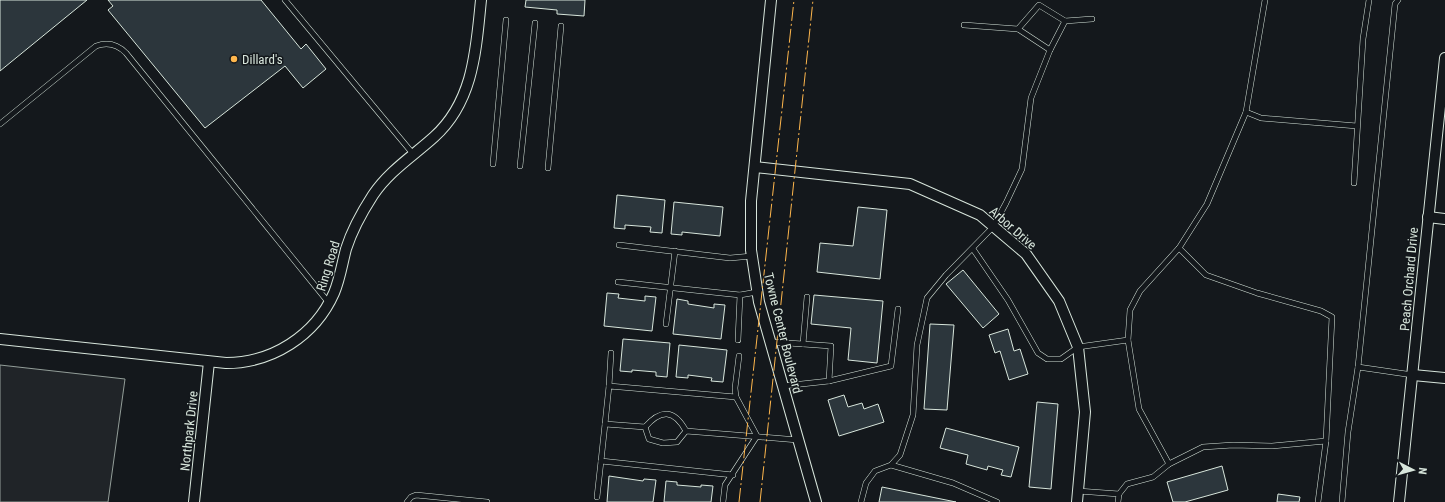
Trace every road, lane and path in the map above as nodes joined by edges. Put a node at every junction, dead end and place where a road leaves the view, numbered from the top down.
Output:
1 (285, 0) edge
2 (481, 0) edge
3 (771, 0) edge
4 (1265, 0) edge
5 (1369, 0) edge
6 (1398, 0) edge
7 (1092, 19) dead end
8 (506, 20) dead end
9 (1065, 20) junction
10 (535, 23) dead end
11 (561, 26) dead end
12 (964, 26) dead end
13 (1018, 29) junction
14 (1050, 50) junction
15 (1445, 58) edge
16 (1246, 112) junction
17 (0, 124) edge
18 (1357, 126) junction
19 (414, 155) junction
20 (493, 164) dead end
21 (520, 166) dead end
22 (755, 167) junction
23 (548, 168) dead end
24 (1354, 183) dead end
25 (1428, 217) junction
26 (1445, 219) edge
27 (993, 226) junction
28 (619, 245) dead end
29 (1179, 248) junction
30 (973, 249) junction
31 (675, 251) junction
32 (752, 256) junction
33 (618, 282) dead end
34 (671, 287) junction
35 (757, 292) junction
36 (740, 294) junction
37 (807, 297) dead end
38 (329, 303) junction
39 (898, 309) dead end
40 (666, 324) dead end
41 (0, 339) edge
42 (738, 340) dead end
43 (1128, 340) junction
44 (771, 342) junction
45 (803, 344) junction
46 (1078, 347) junction
47 (611, 353) dead end
48 (739, 356) dead end
49 (209, 362) junction
50 (1358, 367) junction
51 (1413, 375) junction
52 (1445, 378) edge
53 (829, 381) junction
54 (609, 386) junction
55 (783, 386) junction
56 (736, 397) junction
57 (605, 424) junction
58 (645, 427) junction
59 (686, 431) junction
60 (757, 436) junction
61 (798, 440) junction
62 (1326, 441) junction
63 (601, 461) junction
64 (1169, 464) junction
65 (891, 465) junction
66 (733, 475) junction
67 (1078, 491) junction
68 (1119, 494) junction
69 (597, 497) dead end
70 (194, 502) edge
71 (407, 502) edge
72 (487, 502) edge
73 (723, 502) edge
74 (816, 502) edge
75 (861, 502) edge
76 (997, 502) edge
77 (1077, 502) edge
78 (1118, 502) edge
79 (1318, 502) edge
80 (1342, 502) edge
81 (1399, 502) edge

1 - 19 lane
2 - 19 street, Ring Road
3 - 22 street, Towne Center Boulevard
4 - 16 lane
5 - 18 lane
6 - 50 lane
7 - 9 lane
8 - 20 lane
9 - 13 lane
9 - 14 lane
10 - 21 lane
11 - 23 lane
12 - 13 lane
13 - 14 lane
14 - 27 lane
15 - 25 street, Peach Orchard Drive
16 - 18 lane
16 - 29 lane
17 - 38 lane
18 - 24 lane
19 - 38 street, Ring Road
22 - 27 street, Arbor Drive
22 - 32 street, Towne Center Boulevard
25 - 26 street
25 - 51 street, Peach Orchard Drive
27 - 30 lane
27 - 46 street, Arbor Drive
28 - 31 lane
29 - 43 lane
29 - 62 lane
30 - 46 lane
30 - 65 lane
31 - 32 lane
31 - 34 lane
32 - 35 street, Towne Center Boulevard
33 - 34 lane
34 - 36 lane
34 - 40 lane
35 - 36 lane
35 - 44 street, Towne Center Boulevard
36 - 42 lane
37 - 45 lane
38 - 49 street, Ring Road
39 - 53 lane
41 - 49 street, Ring Road
43 - 46 lane
43 - 64 lane
44 - 45 lane
44 - 55 street, Towne Center Boulevard
45 - 53 lane
46 - 67 street, Arbor Drive
47 - 54 lane
48 - 56 lane
49 - 70 street, Northpark Drive
50 - 51 lane
50 - 80 lane
51 - 52 street
51 - 81 street, Peach Orchard Drive
53 - 55 lane
54 - 56 lane
54 - 57 lane
55 - 61 street, Towne Center Boulevard
56 - 60 lane
57 - 58 lane
57 - 63 lane
58 - 59 lane
58 - 59 lane
59 - 60 lane
60 - 61 lane
60 - 66 lane
61 - 74 street, Towne Center Boulevard
62 - 64 lane
62 - 79 lane
63 - 66 lane
63 - 69 lane
64 - 68 lane
65 - 75 lane
65 - 76 lane
66 - 73 lane
67 - 68 lane
67 - 77 street, Arbor Drive
68 - 78 lane
71 - 72 lane

